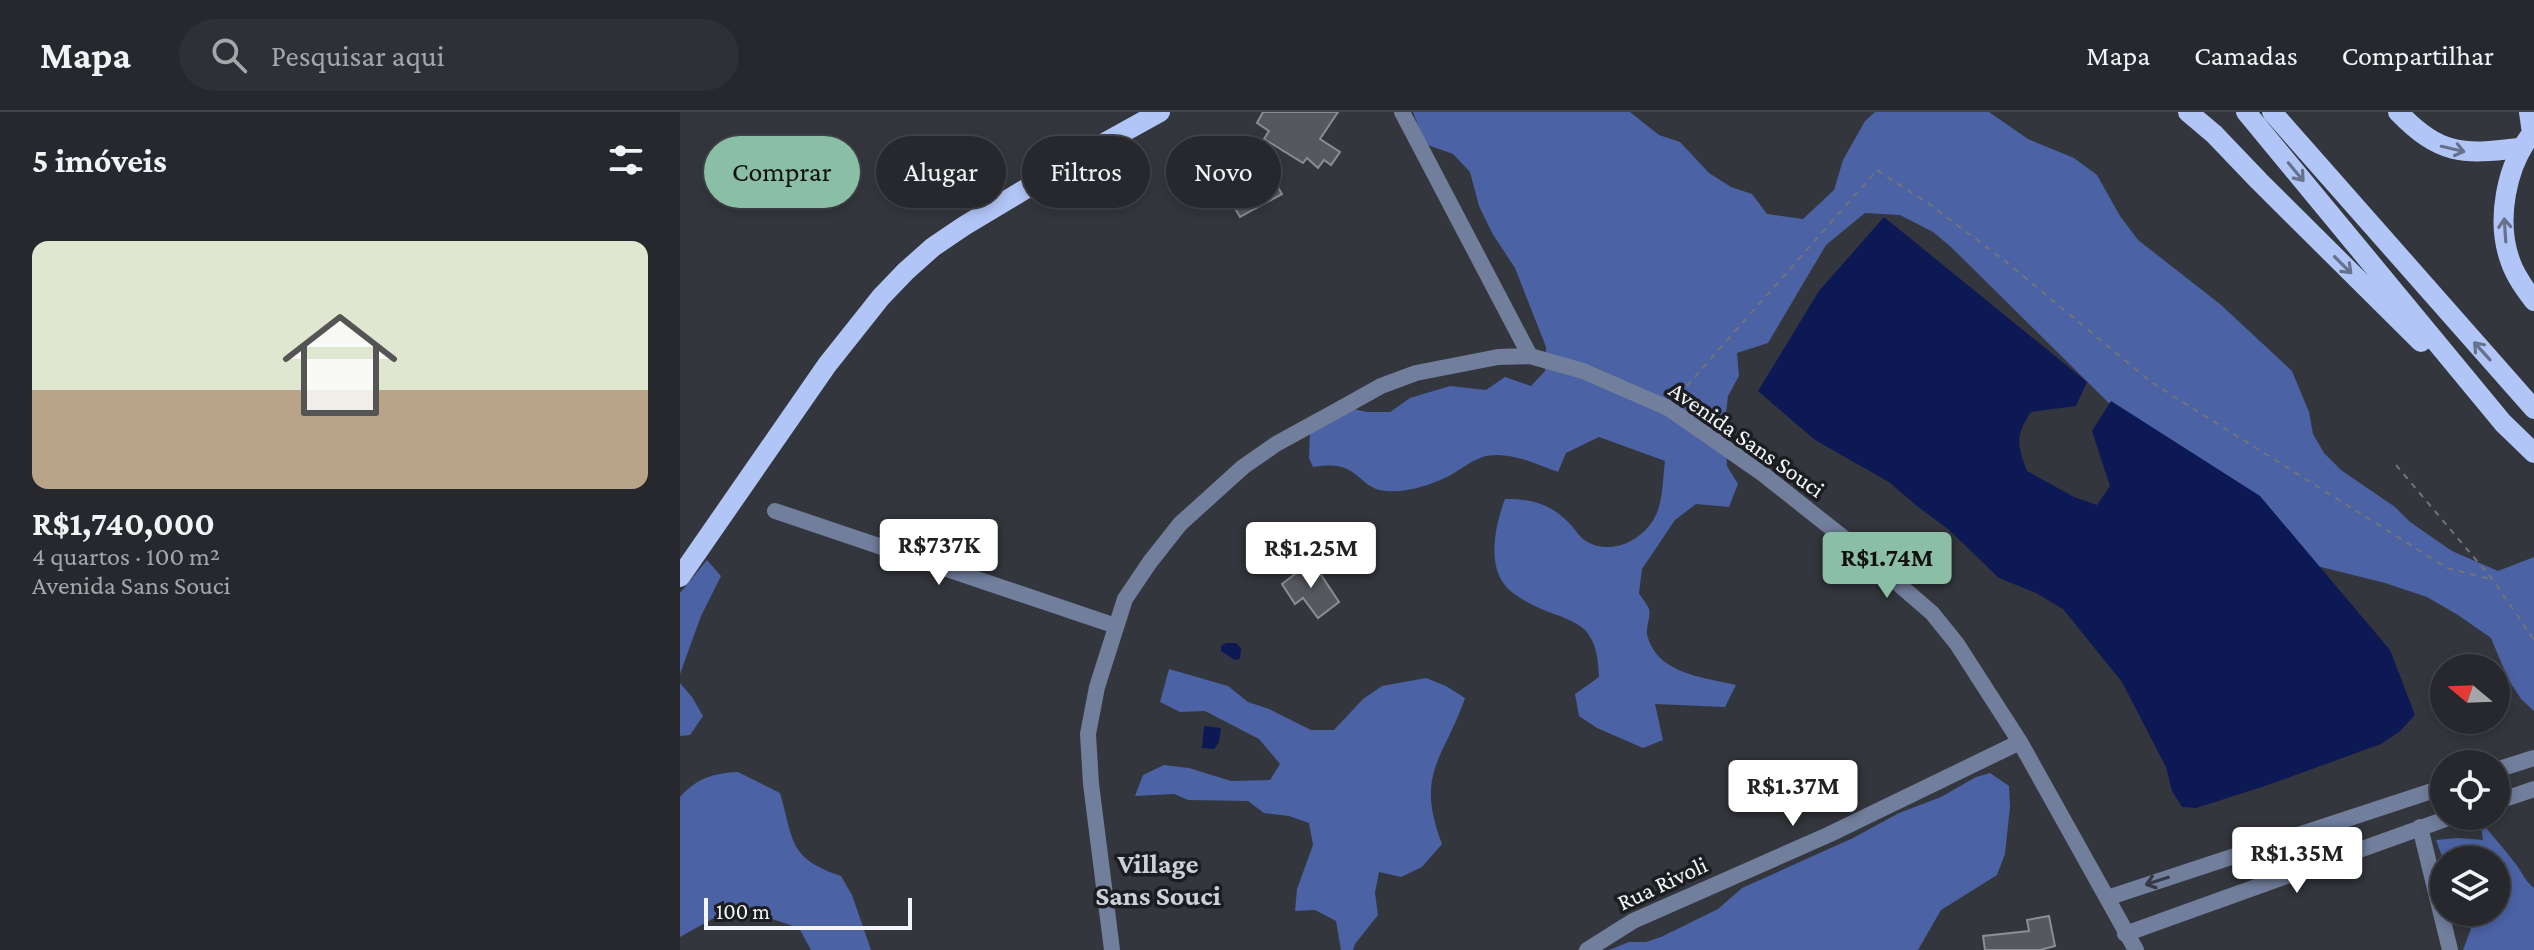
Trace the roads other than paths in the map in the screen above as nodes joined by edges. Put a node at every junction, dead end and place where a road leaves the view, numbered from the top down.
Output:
1 (1160, 112) edge
2 (1402, 112) edge
3 (2188, 112) edge
4 (2246, 112) edge
5 (2272, 112) edge
6 (2398, 112) edge
7 (2529, 131) edge
8 (2534, 301) edge
9 (1530, 356) junction
10 (2534, 409) edge
11 (2503, 423) junction
12 (2534, 453) edge
13 (775, 511) dead end
14 (680, 577) edge
15 (1116, 626) junction
16 (2020, 742) junction
17 (2534, 758) edge
18 (2510, 766) edge
19 (2534, 789) edge
20 (2430, 792) edge
21 (2510, 797) edge
22 (2430, 824) edge
23 (2420, 827) junction
24 (2107, 898) junction
25 (2125, 934) junction
26 (1112, 950) edge
27 (1587, 950) edge
28 (2136, 950) edge
29 (2450, 950) edge

1 - 14 main road
2 - 9 street
3 -> 11 main road
4 -> 11 main road
10 -> 5 main road
6 -> 7 main road
8 -> 7 main road
9 - 15 street, Avenida Sans Souci
9 - 16 street, Avenida Sans Souci
11 - 12 main road
13 - 15 street
15 - 26 street, Avenida Sans Souci
16 - 24 street, Avenida Sans Souci
16 - 27 street, Rua Rivoli
17 - 18 street
19 - 21 street
20 -> 24 street
22 - 23 street
23 - 25 street
23 - 29 street
24 - 25 street, Avenida Sans Souci
25 - 28 street, Avenida Sans Souci

